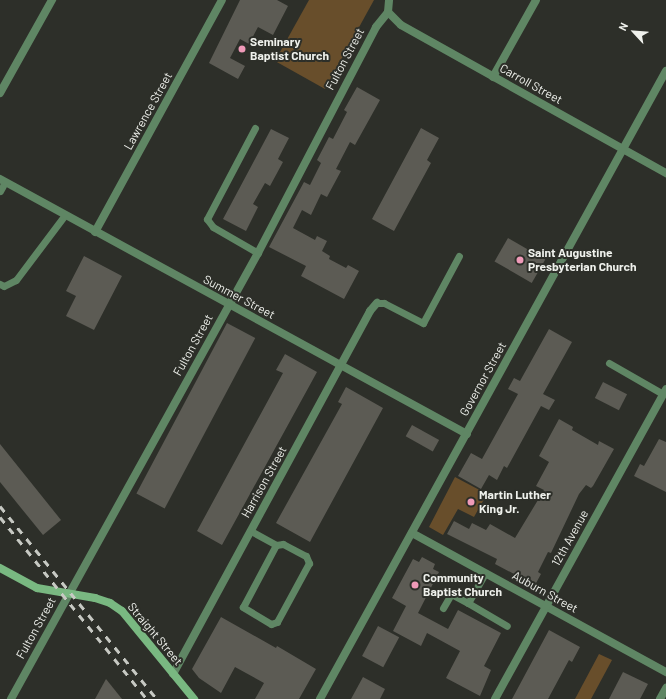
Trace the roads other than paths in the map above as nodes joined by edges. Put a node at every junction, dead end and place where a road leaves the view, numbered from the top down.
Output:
1 (52, 0) edge
2 (222, 0) edge
3 (389, 0) edge
4 (536, 0) edge
5 (388, 12) junction
6 (666, 71) edge
7 (493, 77) junction
8 (0, 93) edge
9 (255, 128) dead end
10 (623, 149) junction
11 (666, 173) edge
12 (3, 181) edge
13 (0, 191) edge
14 (64, 216) junction
15 (95, 232) junction
16 (258, 253) junction
17 (459, 256) dead end
18 (0, 284) edge
19 (377, 303) joint
20 (229, 305) junction
21 (609, 363) dead end
22 (341, 366) junction
23 (665, 391) edge
24 (467, 434) junction
25 (251, 531) junction
26 (412, 533) junction
27 (276, 545) junction
28 (0, 568) edge
29 (485, 573) junction
30 (68, 595) junction
31 (468, 603) junction
32 (546, 606) junction
33 (443, 608) dead end
34 (507, 626) dead end
35 (666, 672) edge
36 (173, 674) junction
37 (666, 688) edge
38 (11, 699) edge
39 (194, 699) edge
40 (320, 699) edge
41 (495, 699) edge
42 (660, 699) edge

1 - 8 street
2 - 15 street, Lawrence Street
3 - 5 street
4 - 7 street
5 - 7 street, Carroll Street
5 - 16 street, Fulton Street
6 - 10 street, Governor Street
7 - 10 street, Carroll Street
9 - 16 lane
10 - 11 street, Carroll Street
10 - 24 street, Governor Street
12 - 13 lane
12 - 14 street, Summer Street
14 - 15 street, Summer Street
14 - 18 lane
15 - 20 street, Summer Street
16 - 20 street, Fulton Street
17 - 19 lane
19 - 22 street, Harrison Street
20 - 22 street, Summer Street
20 - 30 street, Fulton Street
21 - 23 lane
22 - 24 street, Summer Street
22 - 25 street, Harrison Street
23 - 32 street, 12th Avenue
24 - 26 street, Governor Street
25 - 27 lane
25 - 36 street, Harrison Street
26 - 29 street, Auburn Street
26 - 40 street, Governor Street
27 - 27 lane
28 - 30 main road, Straight Street
29 - 31 lane
29 - 32 street, Auburn Street
30 - 36 main road, Straight Street
30 - 38 street, Fulton Street
31 - 33 lane
31 - 34 lane
32 - 35 street, Auburn Street
32 - 41 street, 12th Avenue
36 - 39 main road, Straight Street
37 - 42 street

